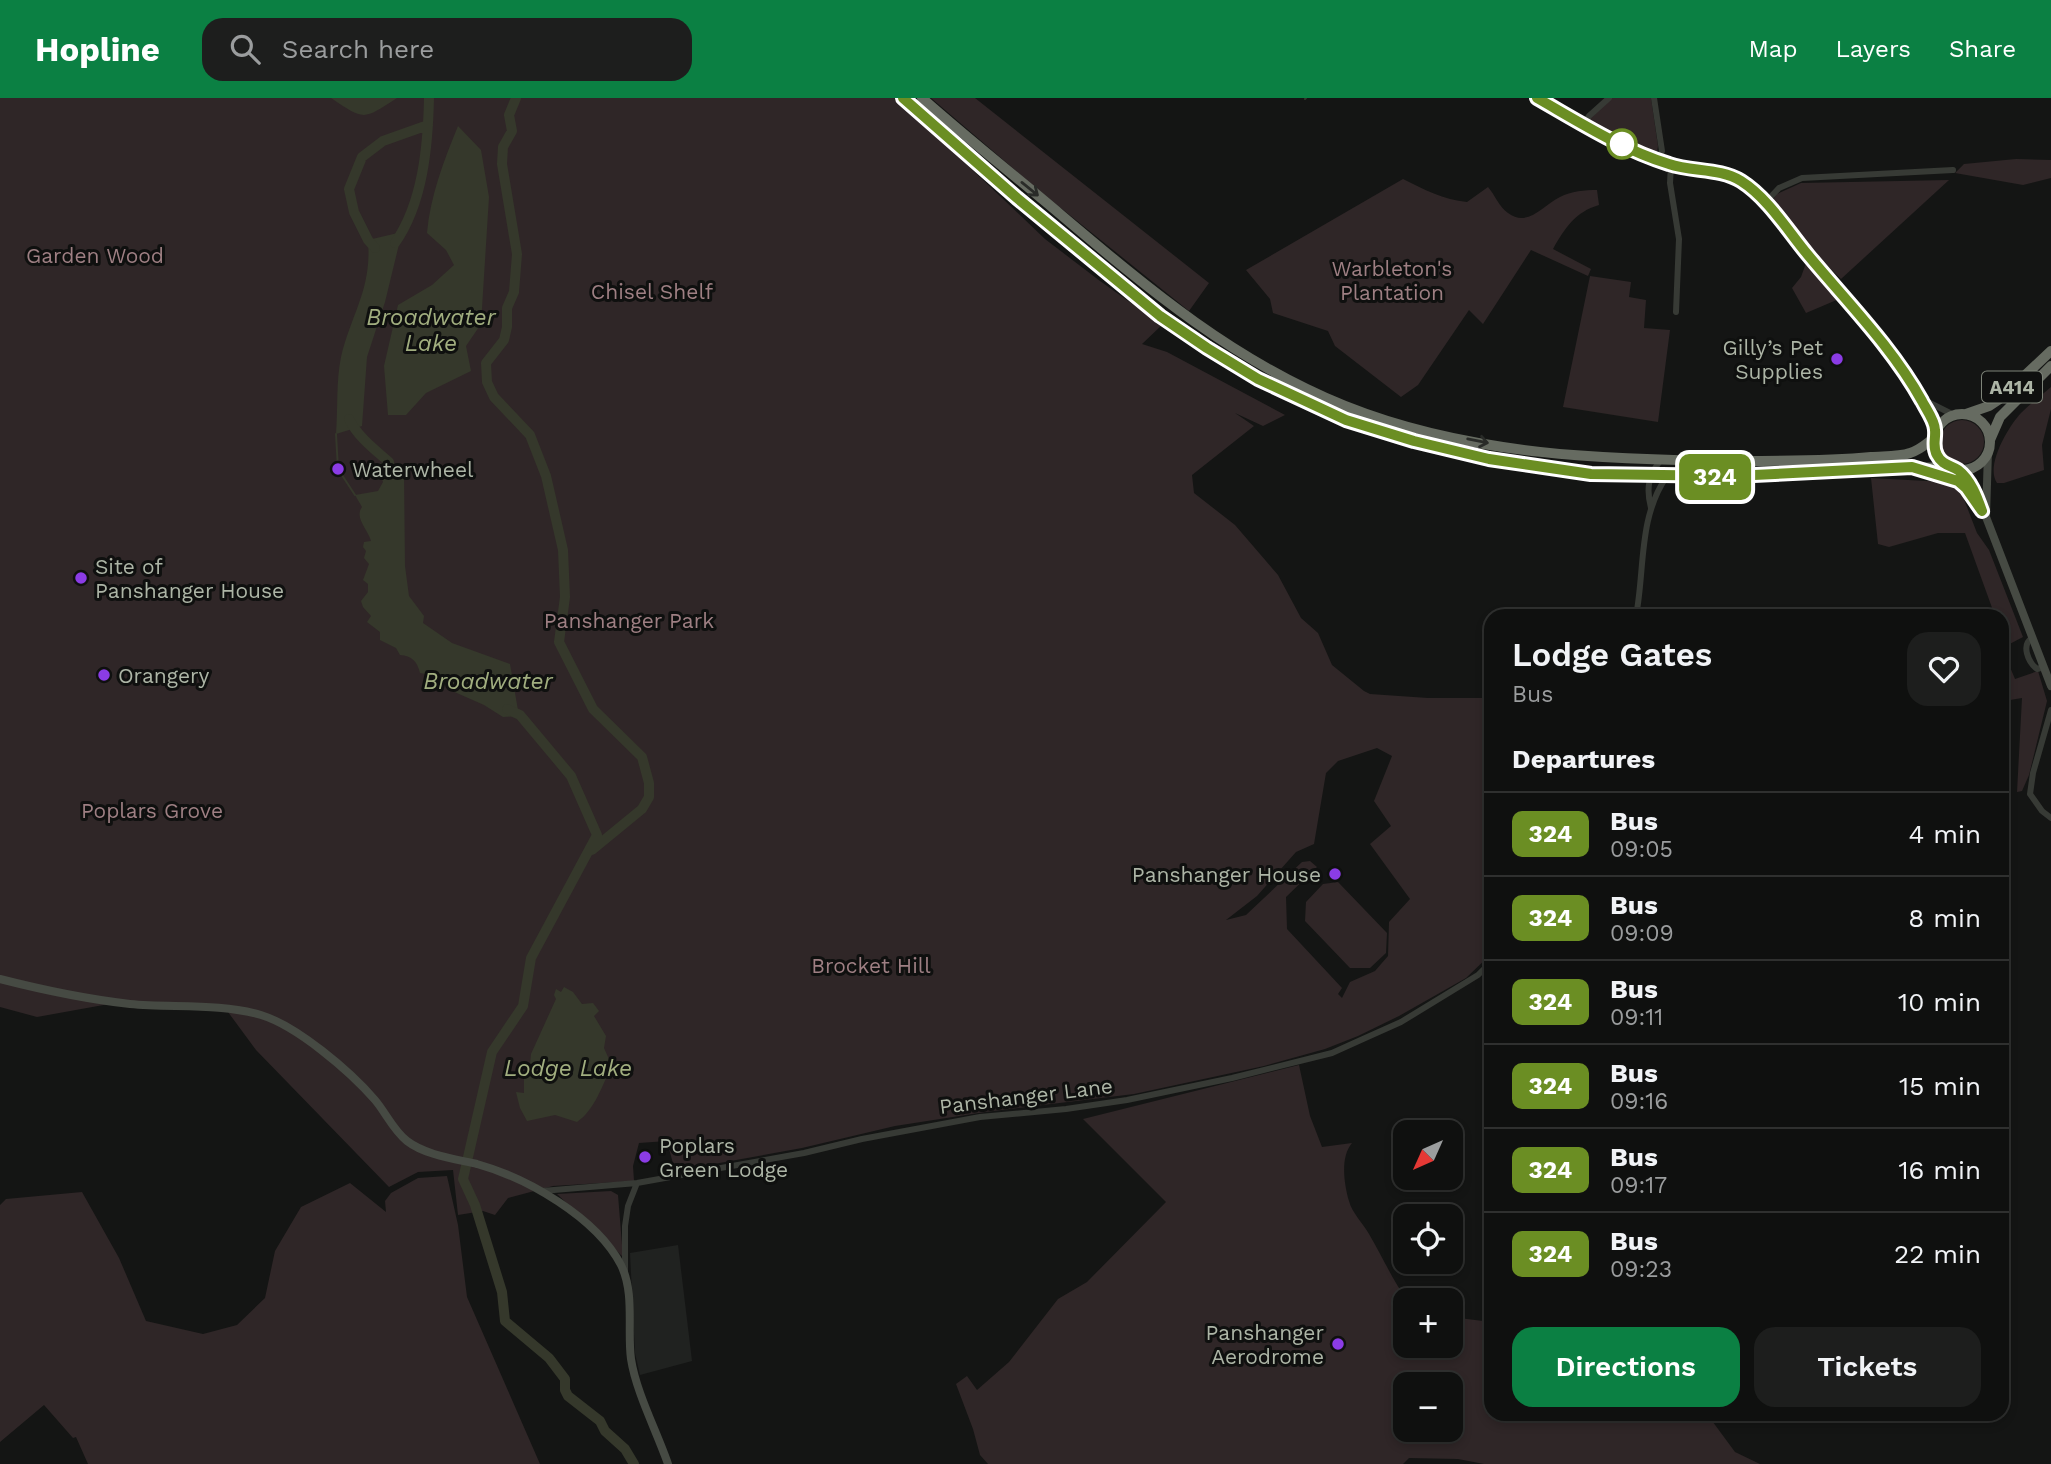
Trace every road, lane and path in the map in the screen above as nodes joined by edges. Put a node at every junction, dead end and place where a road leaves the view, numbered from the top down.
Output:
1 (903, 98) edge
2 (922, 98) edge
3 (1537, 98) edge
4 (1609, 98) edge
5 (1654, 98) edge
6 (1584, 124) junction
7 (1660, 161) junction
8 (1671, 165) junction
9 (1953, 170) dead end
10 (1765, 203) junction
11 (1676, 312) dead end
12 (2051, 351) edge
13 (2051, 366) edge
14 (1920, 398) junction
15 (1960, 414) junction
16 (1935, 434) junction
17 (1989, 446) junction
18 (1662, 460) junction
19 (1912, 467) junction
20 (1955, 469) junction
21 (1651, 476) junction
22 (1667, 476) junction
23 (1651, 508) junction
24 (1984, 514) junction
25 (1637, 609) edge
26 (2051, 686) edge
27 (2051, 710) edge
28 (2051, 818) edge
29 (1484, 969) edge
30 (0, 979) edge
31 (637, 1184) junction
32 (542, 1191) junction
33 (625, 1274) junction
34 (668, 1464) edge

1 - 21 highway
2 -> 18 highway
3 - 6 street
4 - 6 street
5 - 7 street
6 - 7 street
7 - 8 street
8 - 10 street
8 - 11 street
9 - 10 street
10 - 14 street
12 - 15 highway, A414
13 - 17 highway, A414
14 - 15 street
14 - 16 street
15 - 16 highway
15 - 17 highway
16 - 18 highway
16 - 20 highway
17 - 20 highway
17 - 24 main road
18 - 21 street
19 - 20 highway
19 - 22 highway
19 - 24 main road
20 - 24 main road
21 - 22 highway
21 - 23 street
22 - 23 street
23 - 25 street
24 - 26 main road
27 - 28 street
29 - 31 street, Panshanger Lane
30 - 32 main road
31 - 32 street, Panshanger Lane
31 - 33 street
32 - 33 main road
33 - 34 main road

